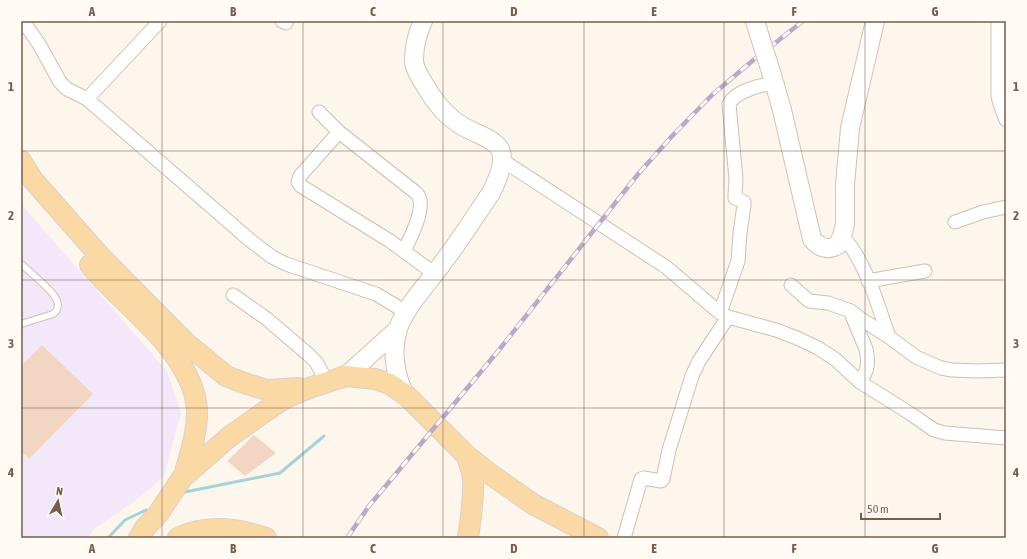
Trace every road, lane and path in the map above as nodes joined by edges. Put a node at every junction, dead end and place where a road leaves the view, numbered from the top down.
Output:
1 (23, 21) edge
2 (160, 21) edge
3 (875, 21) edge
4 (998, 21) edge
5 (418, 26) edge
6 (757, 28) edge
7 (773, 79) junction
8 (86, 99) junction
9 (319, 112) dead end
10 (1006, 120) edge
11 (339, 132) junction
12 (502, 160) junction
13 (21, 161) edge
14 (21, 182) edge
15 (1006, 207) edge
16 (955, 222) dead end
17 (842, 236) junction
18 (404, 251) junction
19 (21, 264) edge
20 (925, 271) dead end
21 (434, 274) junction
22 (868, 281) junction
23 (791, 285) dead end
24 (233, 295) dead end
25 (851, 311) junction
26 (406, 312) junction
27 (724, 315) junction
28 (21, 324) edge
29 (397, 330) junction
30 (889, 337) junction
31 (1006, 370) edge
32 (346, 376) junction
33 (860, 382) junction
34 (320, 384) junction
35 (405, 395) junction
36 (1006, 438) edge
37 (467, 456) junction
38 (184, 476) junction
39 (158, 514) junction
40 (183, 536) edge
41 (139, 538) edge
42 (266, 538) edge
43 (468, 538) edge
44 (598, 538) edge
45 (624, 538) edge

1 - 8 street
2 - 8 street
3 - 17 main road
4 - 10 street
5 - 12 main road
6 - 7 main road, bridge
7 - 17 main road
7 - 27 street
8 - 26 street
9 - 11 street
11 - 18 street
11 - 18 street
12 - 21 main road
12 - 27 street
13 - 34 main road
14 - 38 main road
15 - 16 street
17 - 22 street
18 - 21 street
19 - 28 lane
20 - 22 street
21 - 26 main road
22 - 30 street
23 - 25 street
24 - 34 street
25 - 30 street
25 - 33 street
26 - 29 main road
27 - 33 street
27 - 45 street
29 - 32 main road
29 - 35 main road
30 - 31 street
32 - 34 main road
32 - 35 main road
33 - 36 street
34 - 38 main road
35 - 37 main road
37 - 43 main road
37 - 44 main road
38 - 39 main road
39 - 40 main road
39 - 41 main road
40 - 42 main road

